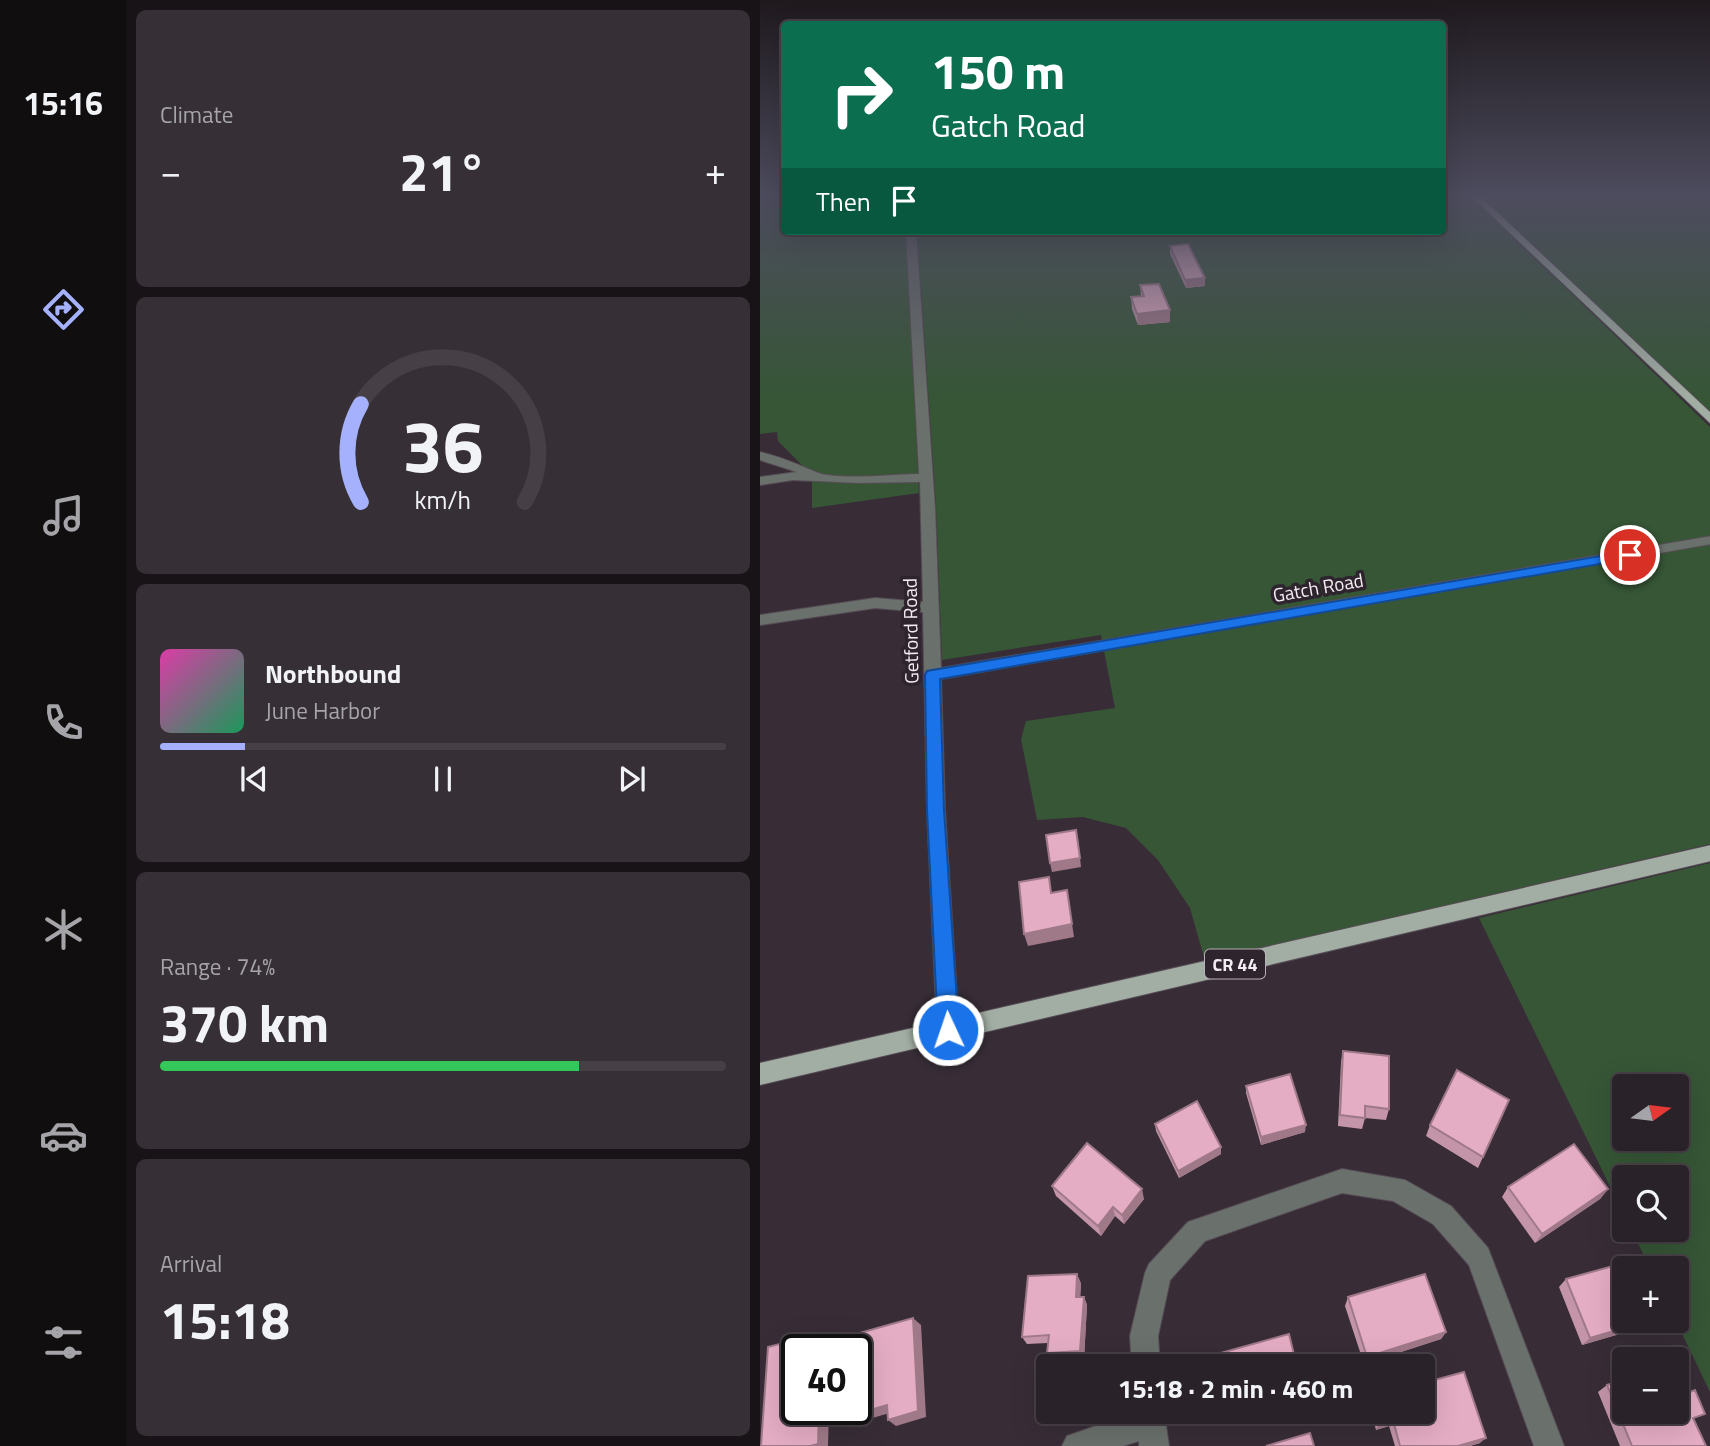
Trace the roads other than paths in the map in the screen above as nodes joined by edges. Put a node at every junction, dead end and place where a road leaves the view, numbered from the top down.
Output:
1 (913, 264) edge
2 (1547, 264) edge
3 (1710, 420) edge
4 (760, 456) edge
5 (813, 475) junction
6 (926, 478) junction
7 (760, 481) edge
8 (1710, 540) edge
9 (931, 608) junction
10 (760, 620) edge
11 (932, 675) junction
12 (1710, 853) edge
13 (948, 1030) junction
14 (760, 1074) edge
15 (1145, 1354) edge
16 (1151, 1427) edge
17 (1077, 1446) edge
18 (1549, 1446) edge

1 - 6 street, Getford Road
2 - 3 main road
4 - 5 street
5 - 6 street
5 - 7 street
6 - 9 street, Getford Road
8 - 11 street, Gatch Road
9 - 10 street
9 - 11 street, Getford Road
11 - 13 street, Getford Road
12 - 13 main road, CR 44
13 - 14 main road, CR 44
15 - 18 street
16 - 17 street

